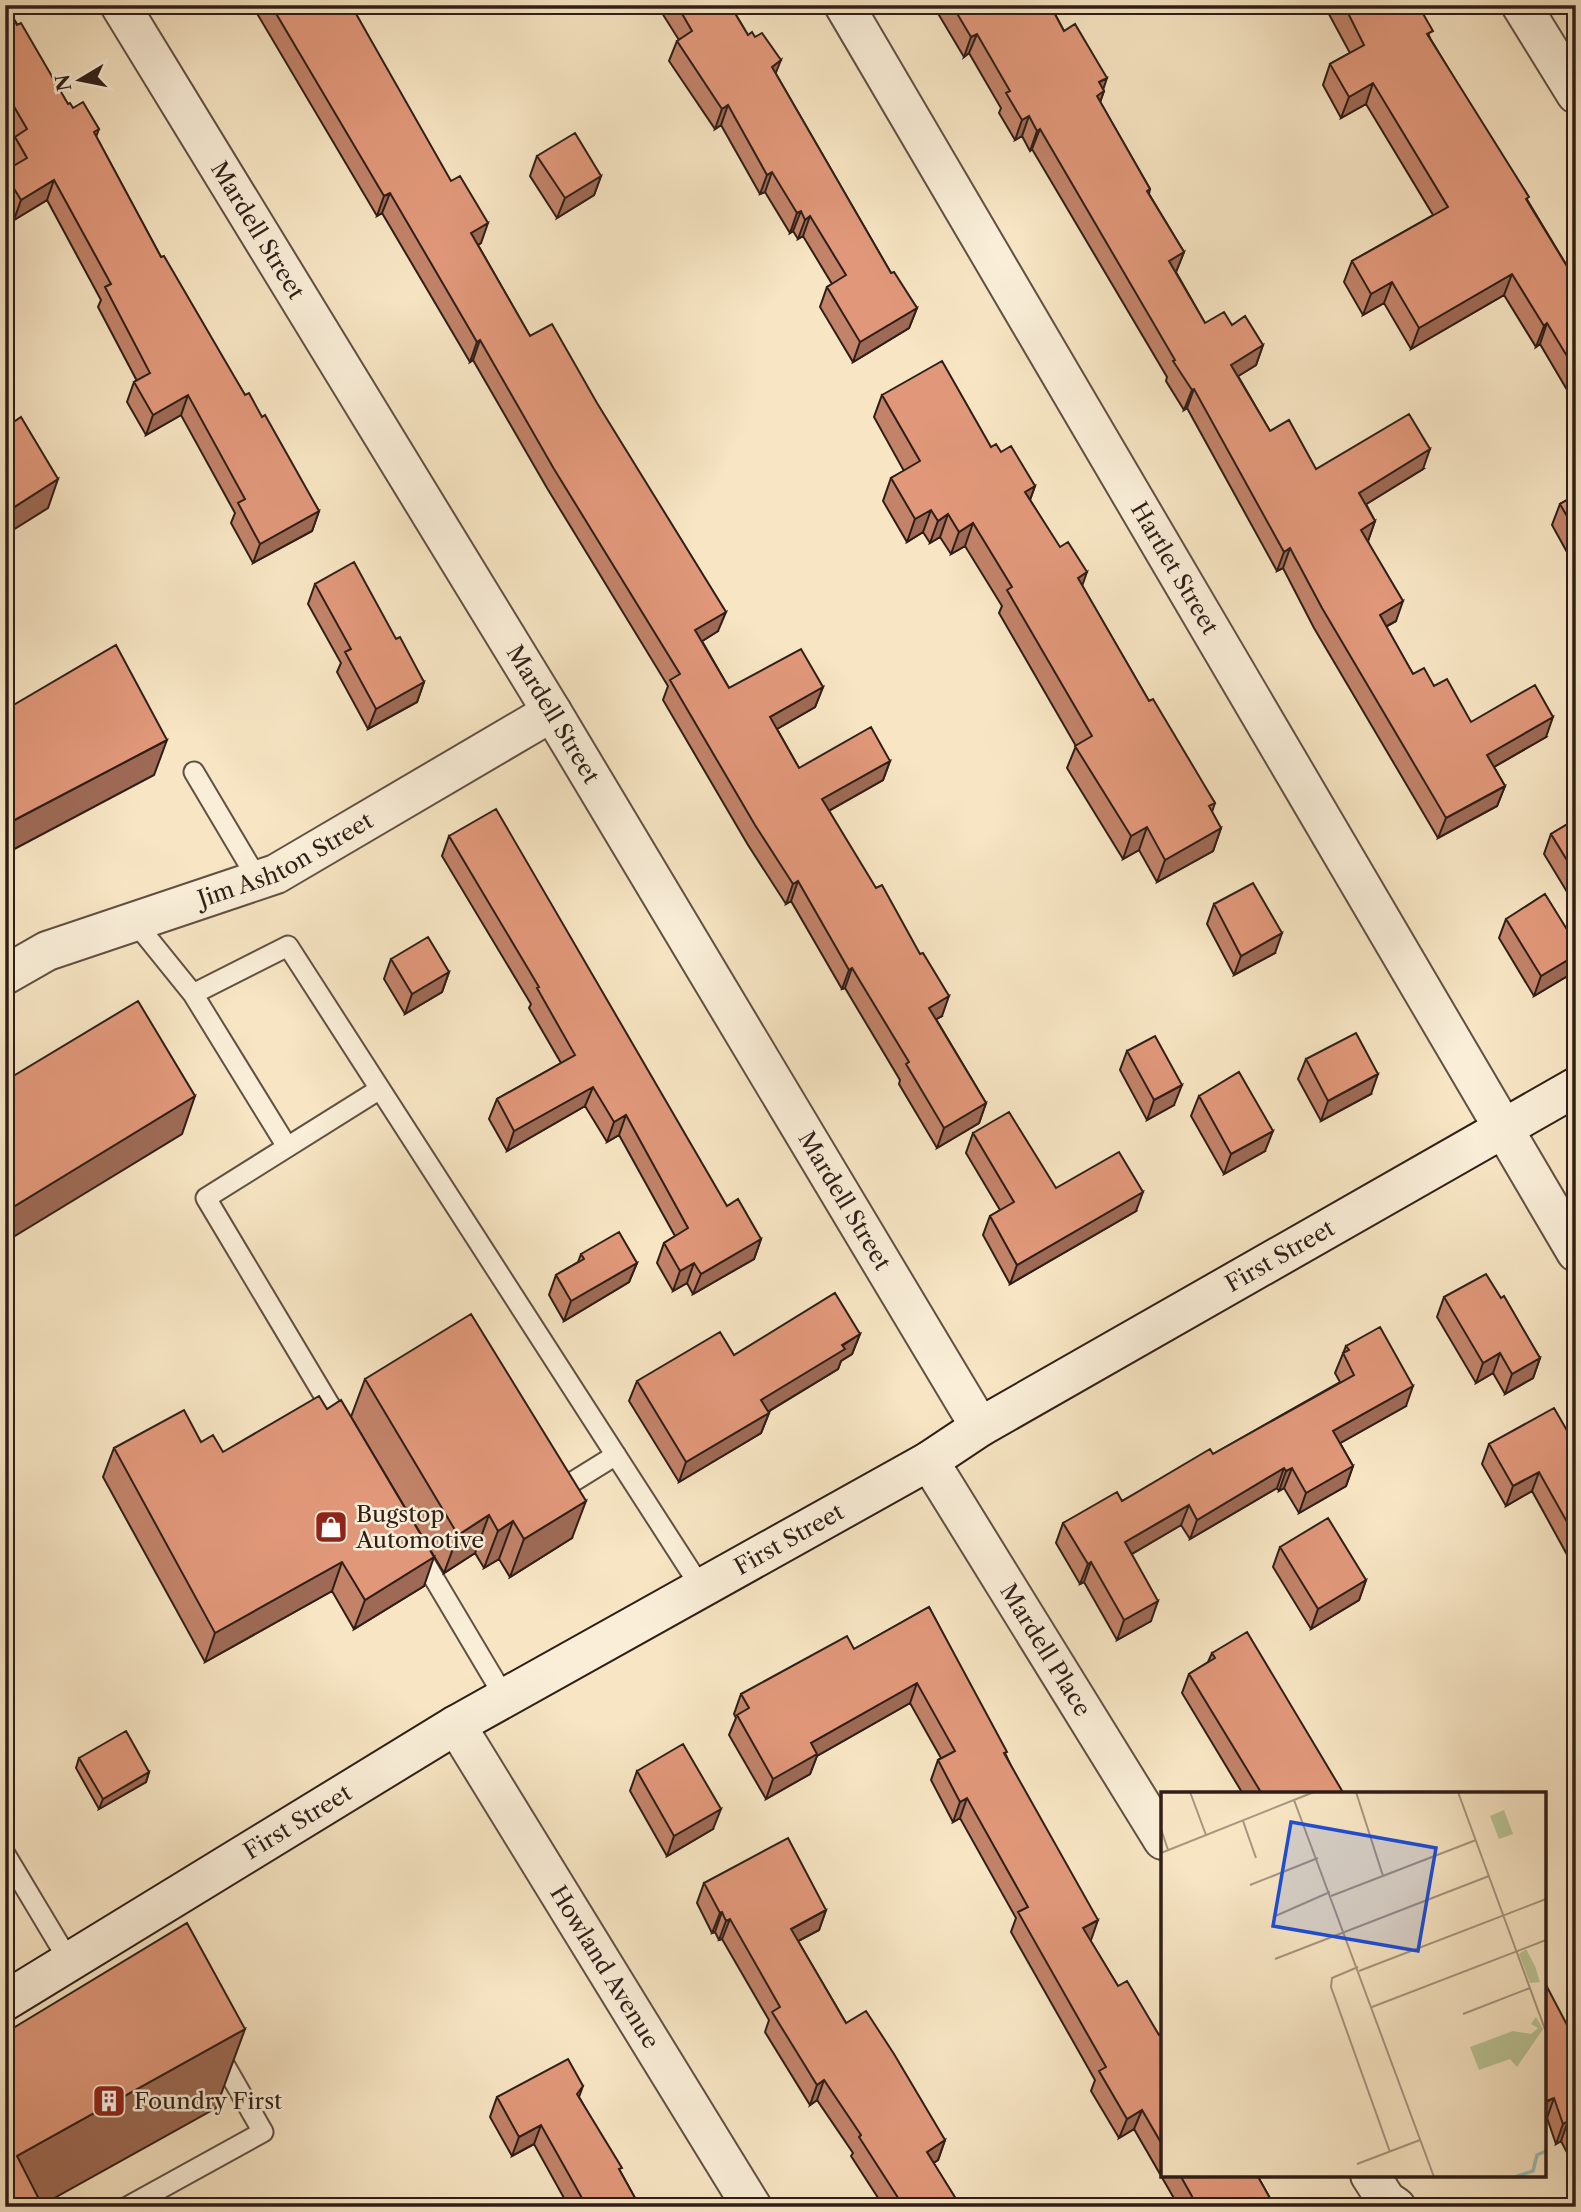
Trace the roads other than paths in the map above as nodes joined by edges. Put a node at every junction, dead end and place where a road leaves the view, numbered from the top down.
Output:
1 (120, 5) edge
2 (845, 5) edge
3 (1521, 5) edge
4 (1576, 94) edge
5 (552, 712) junction
6 (194, 772) dead end
7 (258, 880) junction
8 (134, 921) junction
9 (5, 975) edge
10 (193, 995) junction
11 (1576, 1087) edge
12 (380, 1088) junction
13 (1504, 1130) junction
14 (286, 1145) junction
15 (1576, 1252) edge
16 (980, 1427) junction
17 (356, 1448) edge
18 (616, 1455) junction
19 (929, 1461) junction
20 (558, 1491) edge
21 (405, 1531) edge
22 (702, 1589) junction
23 (505, 1698) junction
24 (457, 1725) junction
25 (1161, 1837) edge
26 (5, 1854) edge
27 (69, 1961) junction
28 (5, 2001) edge
29 (209, 2037) edge
30 (1371, 2177) edge
31 (127, 2207) edge
32 (752, 2207) edge
33 (1396, 2207) edge

1 - 5 street, Mardell Street
2 - 13 street, Hartlet Street
3 - 4 street
5 - 7 street, Jim Ashton Street
5 - 16 street, Mardell Street
6 - 7 lane
7 - 8 street, Jim Ashton Street
8 - 9 street, Jim Ashton Street
8 - 10 lane
10 - 12 lane
10 - 14 lane
11 - 13 street, First Street
12 - 14 lane
12 - 18 lane
13 - 15 street, Hartlet Street
13 - 16 street, First Street
14 - 17 lane
16 - 19 street, First Street
18 - 20 lane
18 - 22 lane
19 - 22 street, First Street
19 - 25 street, Mardell Place
21 - 23 lane
22 - 23 street, First Street
23 - 24 street, First Street
24 - 27 street, First Street
24 - 32 street, Howland Avenue
26 - 27 lane
27 - 28 street, First Street
29 - 31 lane
30 - 33 street

